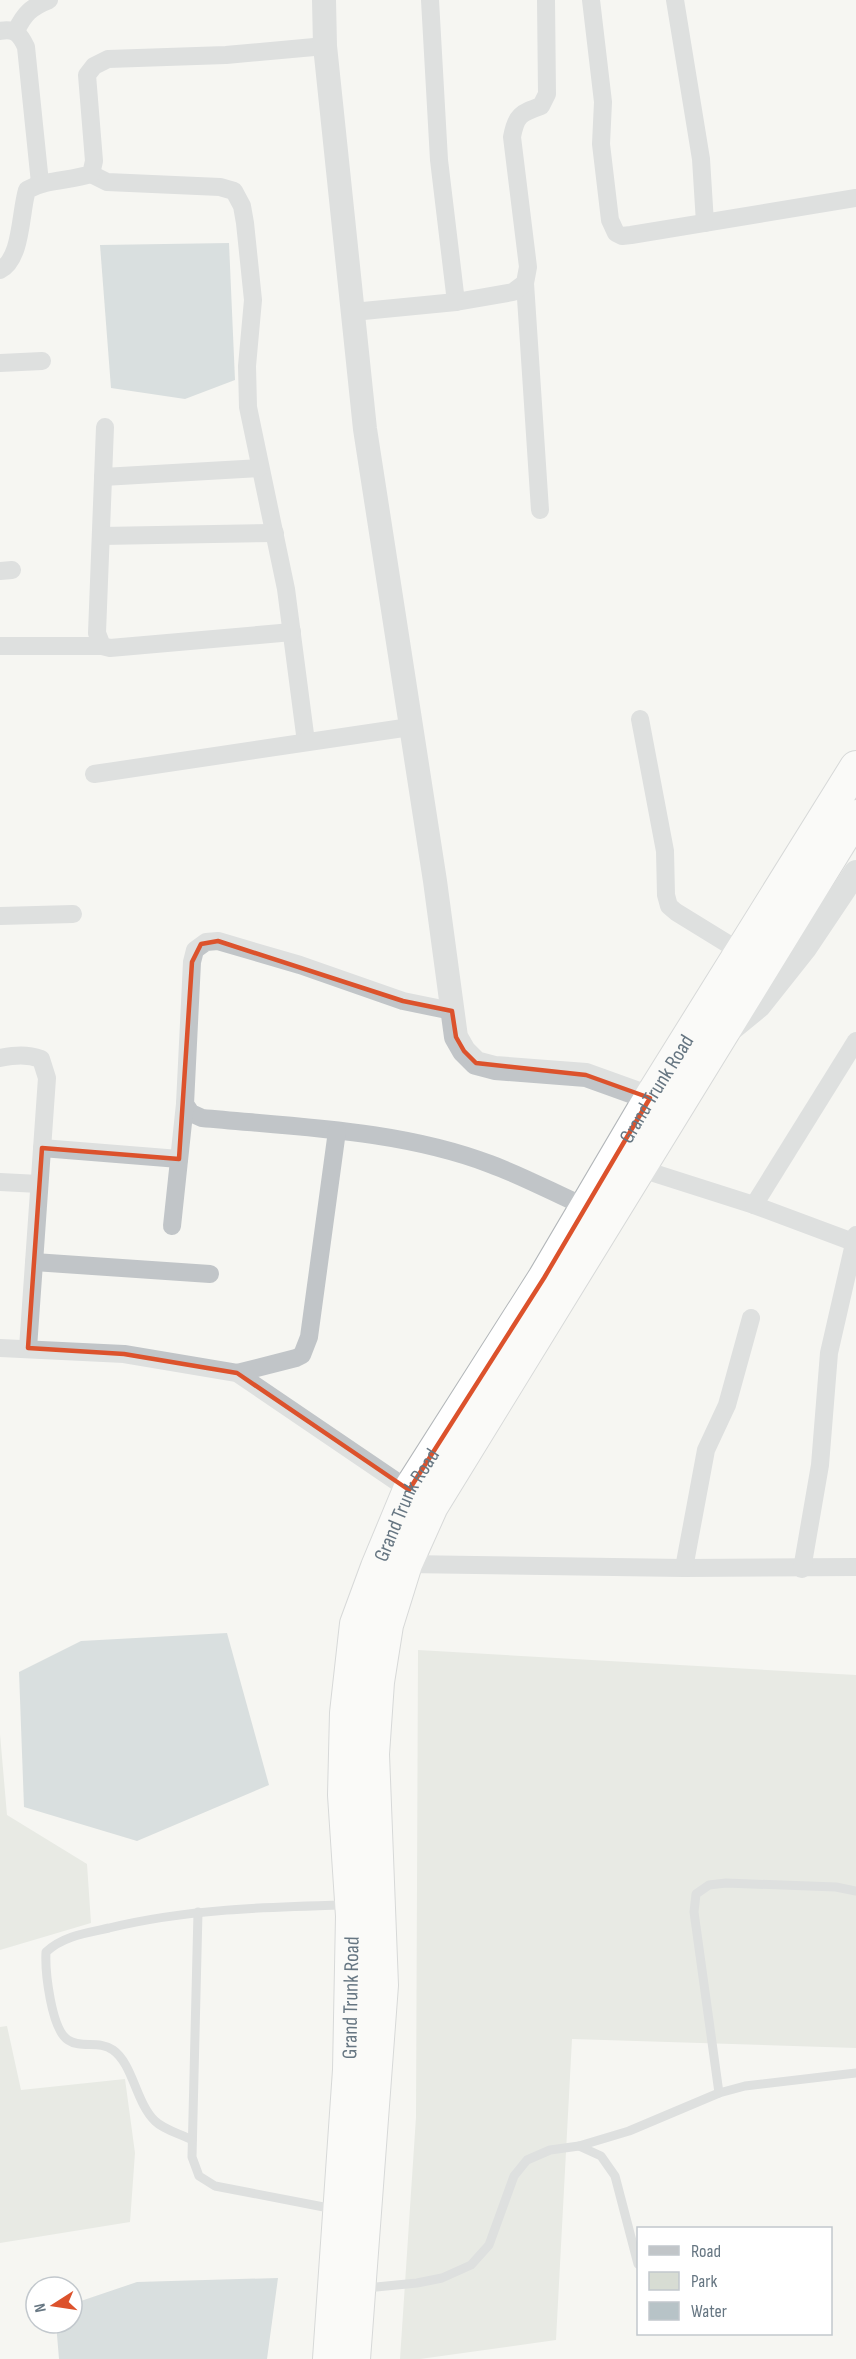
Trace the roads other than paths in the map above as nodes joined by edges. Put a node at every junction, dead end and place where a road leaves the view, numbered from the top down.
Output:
1 (49, 0) edge
2 (324, 0) edge
3 (430, 0) edge
4 (546, 0) edge
5 (591, 0) edge
6 (675, 0) edge
7 (8, 31) edge
8 (325, 46) junction
9 (91, 174) junction
10 (40, 183) junction
11 (856, 198) edge
12 (705, 223) junction
13 (0, 270) edge
14 (525, 283) junction
15 (456, 302) junction
16 (353, 312) junction
17 (42, 361) dead end
18 (0, 363) edge
19 (105, 427) dead end
20 (260, 468) junction
21 (103, 477) junction
22 (540, 510) dead end
23 (275, 533) junction
24 (101, 536) junction
25 (292, 632) junction
26 (0, 646) edge
27 (102, 646) junction
28 (640, 719) dead end
29 (410, 727) junction
30 (306, 742) junction
31 (856, 767) edge
32 (94, 774) dead end
33 (856, 816) edge
34 (856, 872) edge
35 (73, 914) dead end
36 (0, 916) edge
37 (741, 952) junction
38 (452, 1011) junction
39 (718, 1039) junction
40 (856, 1041) edge
41 (0, 1058) edge
42 (650, 1098) junction
43 (185, 1104) junction
44 (337, 1131) junction
45 (42, 1148) junction
46 (179, 1159) junction
47 (638, 1168) junction
48 (0, 1182) edge
49 (39, 1185) junction
50 (754, 1205) junction
51 (586, 1207) junction
52 (172, 1226) dead end
53 (855, 1240) edge
54 (34, 1262) junction
55 (210, 1274) dead end
56 (751, 1318) dead end
57 (0, 1348) edge
58 (28, 1348) junction
59 (237, 1373) junction
60 (420, 1498) junction
61 (406, 1564) junction
62 (856, 1567) edge
63 (684, 1568) junction
64 (802, 1569) junction
65 (856, 1891) edge
66 (351, 1904) junction
67 (198, 1912) junction
68 (856, 2073) edge
69 (719, 2093) junction
70 (192, 2139) junction
71 (579, 2146) junction
72 (341, 2210) junction
73 (637, 2257) edge
74 (360, 2288) junction
75 (329, 2359) edge
76 (354, 2359) edge

1 - 7 street
2 - 8 street
3 - 15 street
4 - 14 street
5 - 12 street
6 - 12 street
7 - 10 street
8 - 9 street
8 - 16 street
9 - 10 street
9 - 20 street
10 - 13 street
11 - 12 street
14 - 15 street
14 - 22 street
15 - 16 street
16 - 29 street
17 - 18 street
19 - 21 street
20 - 21 street
20 - 23 street
21 - 24 street
23 - 24 street
23 - 25 street
24 - 27 street
25 - 27 street
25 - 30 street
26 - 27 street
28 - 37 street
29 - 30 street
29 - 38 street
30 - 32 street
31 - 37 highway, Grand Trunk Road
33 - 39 highway, Grand Trunk Road
34 - 39 street
35 - 36 street
37 - 42 highway, Grand Trunk Road
38 - 42 street
38 - 43 street
39 - 47 highway, Grand Trunk Road
40 - 50 street
41 - 45 street
42 - 51 highway, Grand Trunk Road
43 - 44 street
43 - 46 street
44 - 51 street
44 - 59 street
45 - 46 street
45 - 49 street
46 - 52 street
47 - 50 street
47 - 60 highway, Grand Trunk Road
48 - 49 street
49 - 54 street
50 - 53 street
51 - 60 highway, Grand Trunk Road
53 - 64 street
54 - 55 street
54 - 58 street
56 - 63 street
57 - 58 street
58 - 59 street
59 - 60 street
60 - 61 highway, Grand Trunk Road
60 - 66 highway, Grand Trunk Road
61 - 63 street
61 - 74 highway, Grand Trunk Road
62 - 64 street
63 - 64 street
65 - 69 lane
66 - 67 lane
66 - 72 highway, Grand Trunk Road
67 - 70 lane
67 - 70 lane
68 - 69 lane
69 - 71 lane
70 - 72 lane
71 - 73 lane
71 - 74 lane
72 - 75 highway, Grand Trunk Road
74 - 76 highway, Grand Trunk Road

